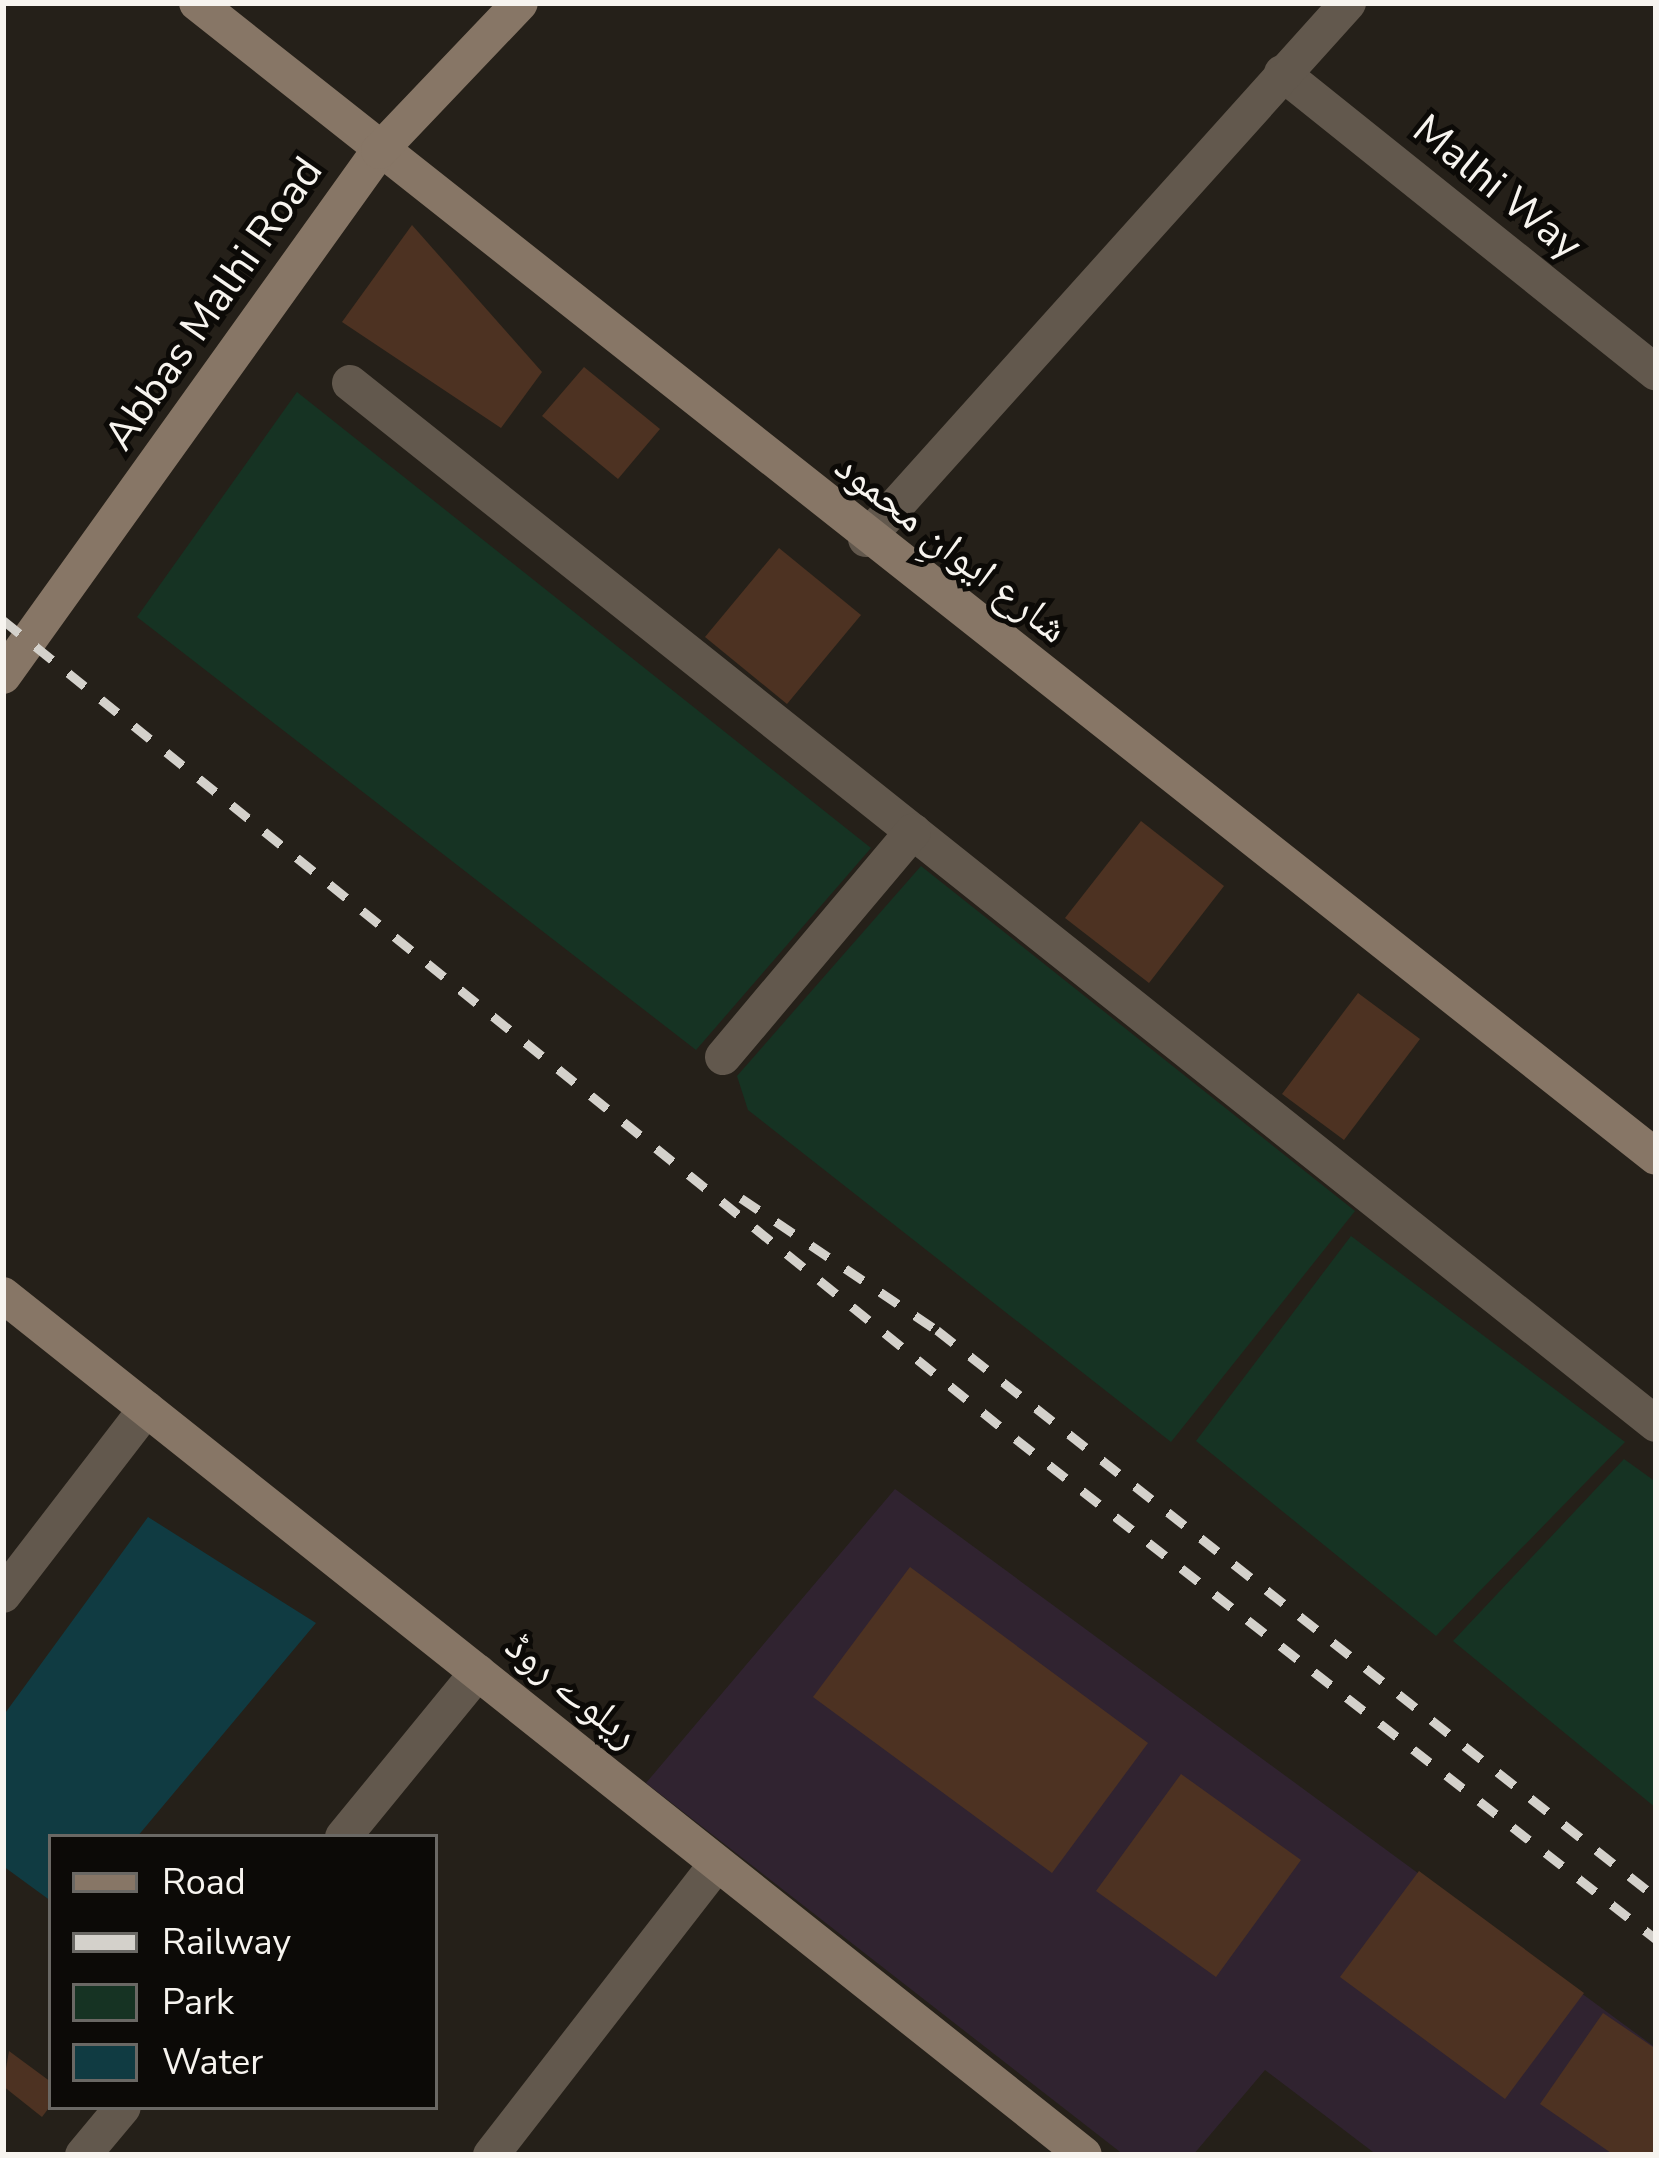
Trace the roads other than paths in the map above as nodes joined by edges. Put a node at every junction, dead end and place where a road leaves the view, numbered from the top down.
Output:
1 (197, 3) edge
2 (520, 3) edge
3 (1348, 3) edge
4 (1282, 73) junction
5 (379, 152) junction
6 (1656, 373) edge
7 (350, 383) dead end
8 (866, 539) junction
9 (3, 676) edge
10 (913, 831) junction
11 (723, 1057) dead end
12 (1656, 1156) edge
13 (3, 1295) edge
14 (146, 1409) junction
15 (1656, 1424) edge
16 (3, 1595) edge
17 (478, 1672) junction
18 (345, 1834) edge
19 (717, 1864) junction
20 (120, 2110) edge
21 (1067, 2150) edge
22 (83, 2155) edge
23 (490, 2155) edge

1 - 5 street, شارع ایوانِ محمود
2 - 5 street, Abbas Malhi Road
3 - 4 street
4 - 6 street, Malhi Way
4 - 8 street
5 - 8 street, شارع ایوانِ محمود
5 - 9 street, Abbas Malhi Road
7 - 10 street
8 - 12 street, شارع ایوانِ محمود
10 - 11 street
10 - 15 street
13 - 14 street, ریلوے روڈ
14 - 16 street
14 - 17 street, ریلوے روڈ
17 - 18 street
17 - 19 street, ریلوے روڈ
19 - 21 street, ریلوے روڈ
19 - 23 street
20 - 22 street

